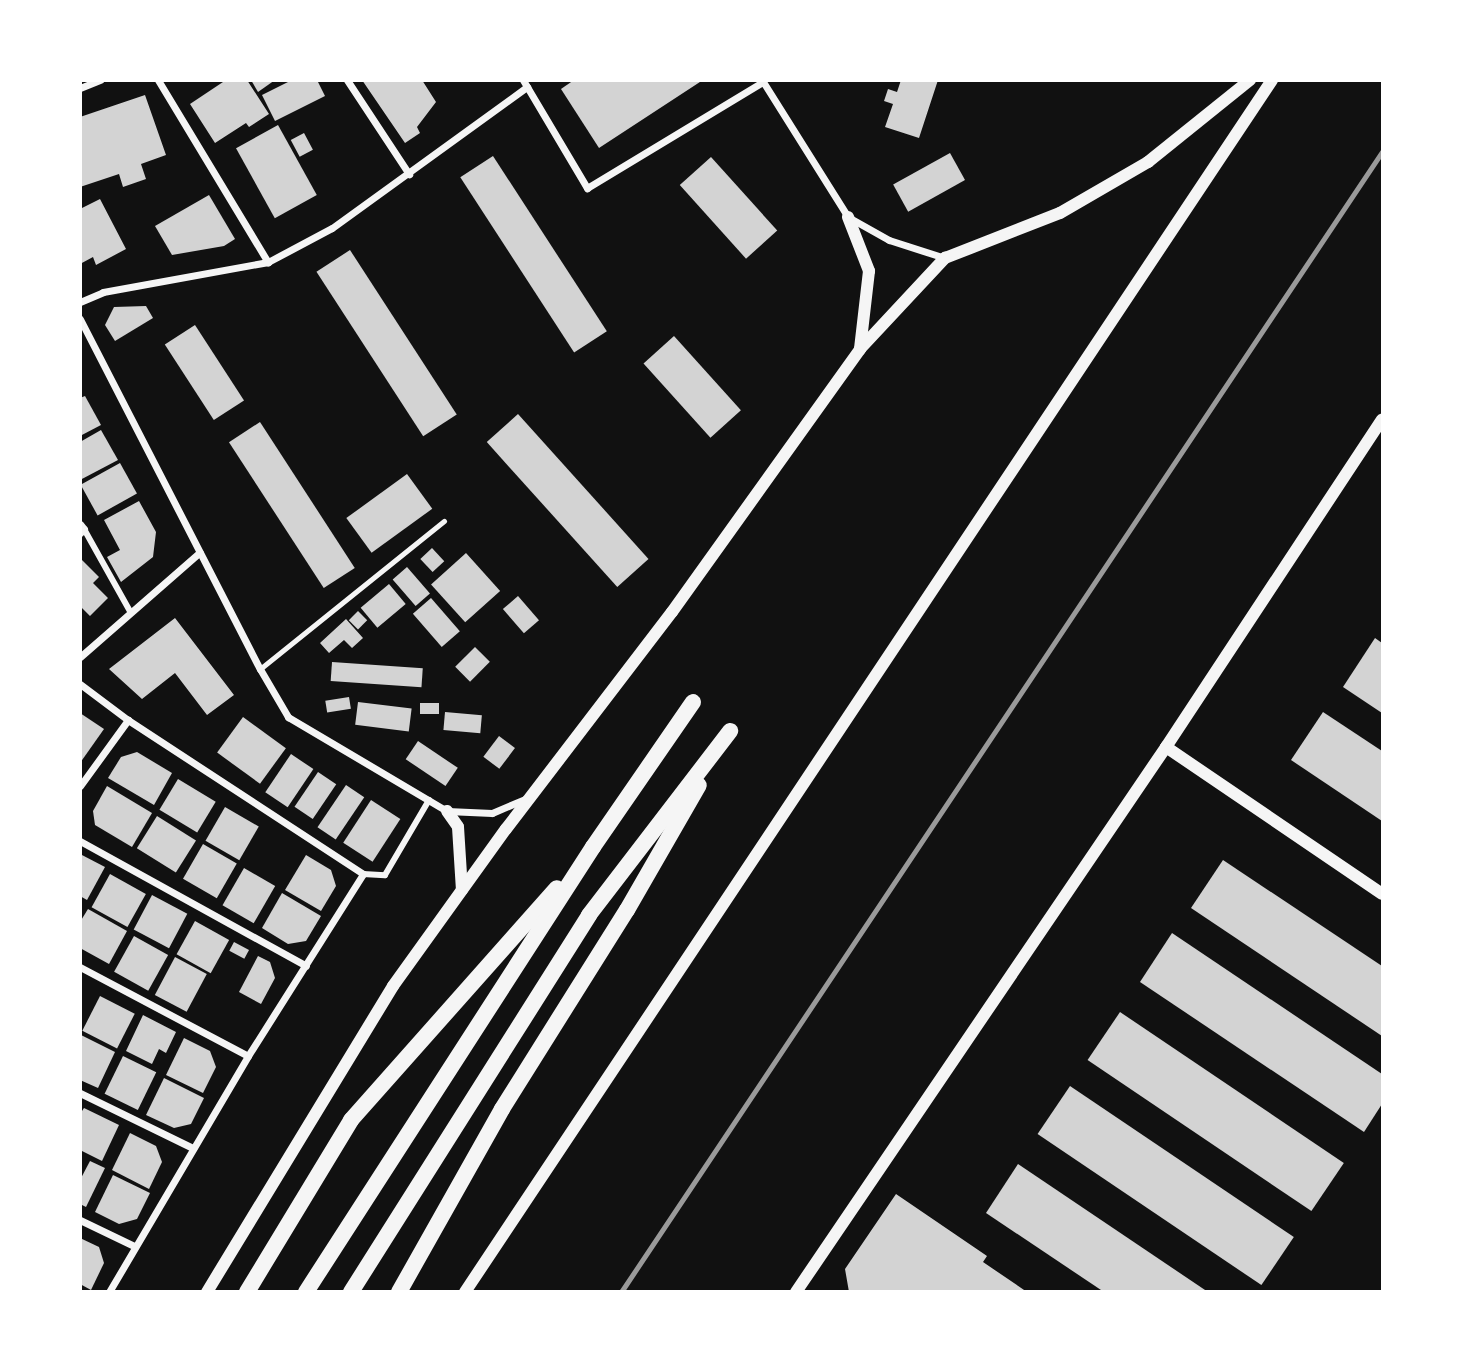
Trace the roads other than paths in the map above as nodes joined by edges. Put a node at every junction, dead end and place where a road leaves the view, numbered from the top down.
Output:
1 (100, 80) edge
2 (158, 80) edge
3 (347, 80) edge
4 (1250, 80) edge
5 (1272, 80) edge
6 (762, 81) edge
7 (525, 84) edge
8 (80, 88) edge
9 (409, 174) junction
10 (848, 216) junction
11 (944, 258) junction
12 (268, 262) junction
13 (80, 302) edge
14 (80, 319) edge
15 (860, 349) junction
16 (1382, 420) edge
17 (444, 521) dead end
18 (82, 529) edge
19 (200, 552) junction
20 (131, 613) junction
21 (80, 657) edge
22 (260, 669) junction
23 (80, 684) edge
24 (693, 702) dead end
25 (128, 720) junction
26 (1166, 747) junction
27 (80, 786) edge
28 (530, 797) junction
29 (429, 800) junction
30 (447, 811) junction
31 (80, 841) edge
32 (593, 847) junction
33 (363, 874) junction
34 (462, 890) junction
35 (1382, 894) edge
36 (306, 966) junction
37 (80, 967) edge
38 (248, 1056) junction
39 (80, 1093) edge
40 (194, 1148) junction
41 (80, 1220) edge
42 (134, 1247) junction
43 (109, 1292) edge
44 (207, 1292) edge
45 (247, 1292) edge
46 (306, 1292) edge
47 (351, 1292) edge
48 (398, 1292) edge
49 (465, 1292) edge
50 (796, 1292) edge

1 - 8 street
2 - 12 street
3 - 9 street
4 - 11 street
5 - 49 street
6 - 7 street
6 - 10 street
7 - 9 street
9 - 12 street
10 - 11 street
10 - 15 street
11 - 15 street
12 - 13 street
14 - 19 street
15 - 28 street
16 - 26 street
17 - 22 lane
18 - 20 street
19 - 20 street
19 - 22 street
20 - 21 street
22 - 29 street
23 - 25 street
24 - 32 highway
25 - 27 street
25 - 33 street
26 - 35 street
26 - 50 street
28 - 30 street
28 - 34 street
29 - 30 street
29 - 33 street
30 - 34 street
31 - 36 street
32 - 45 highway
32 - 46 highway
33 - 36 street
34 - 44 street
36 - 38 street
37 - 38 street
38 - 40 street
39 - 40 street
40 - 42 street
41 - 42 street
42 - 43 street
47 - 48 highway

